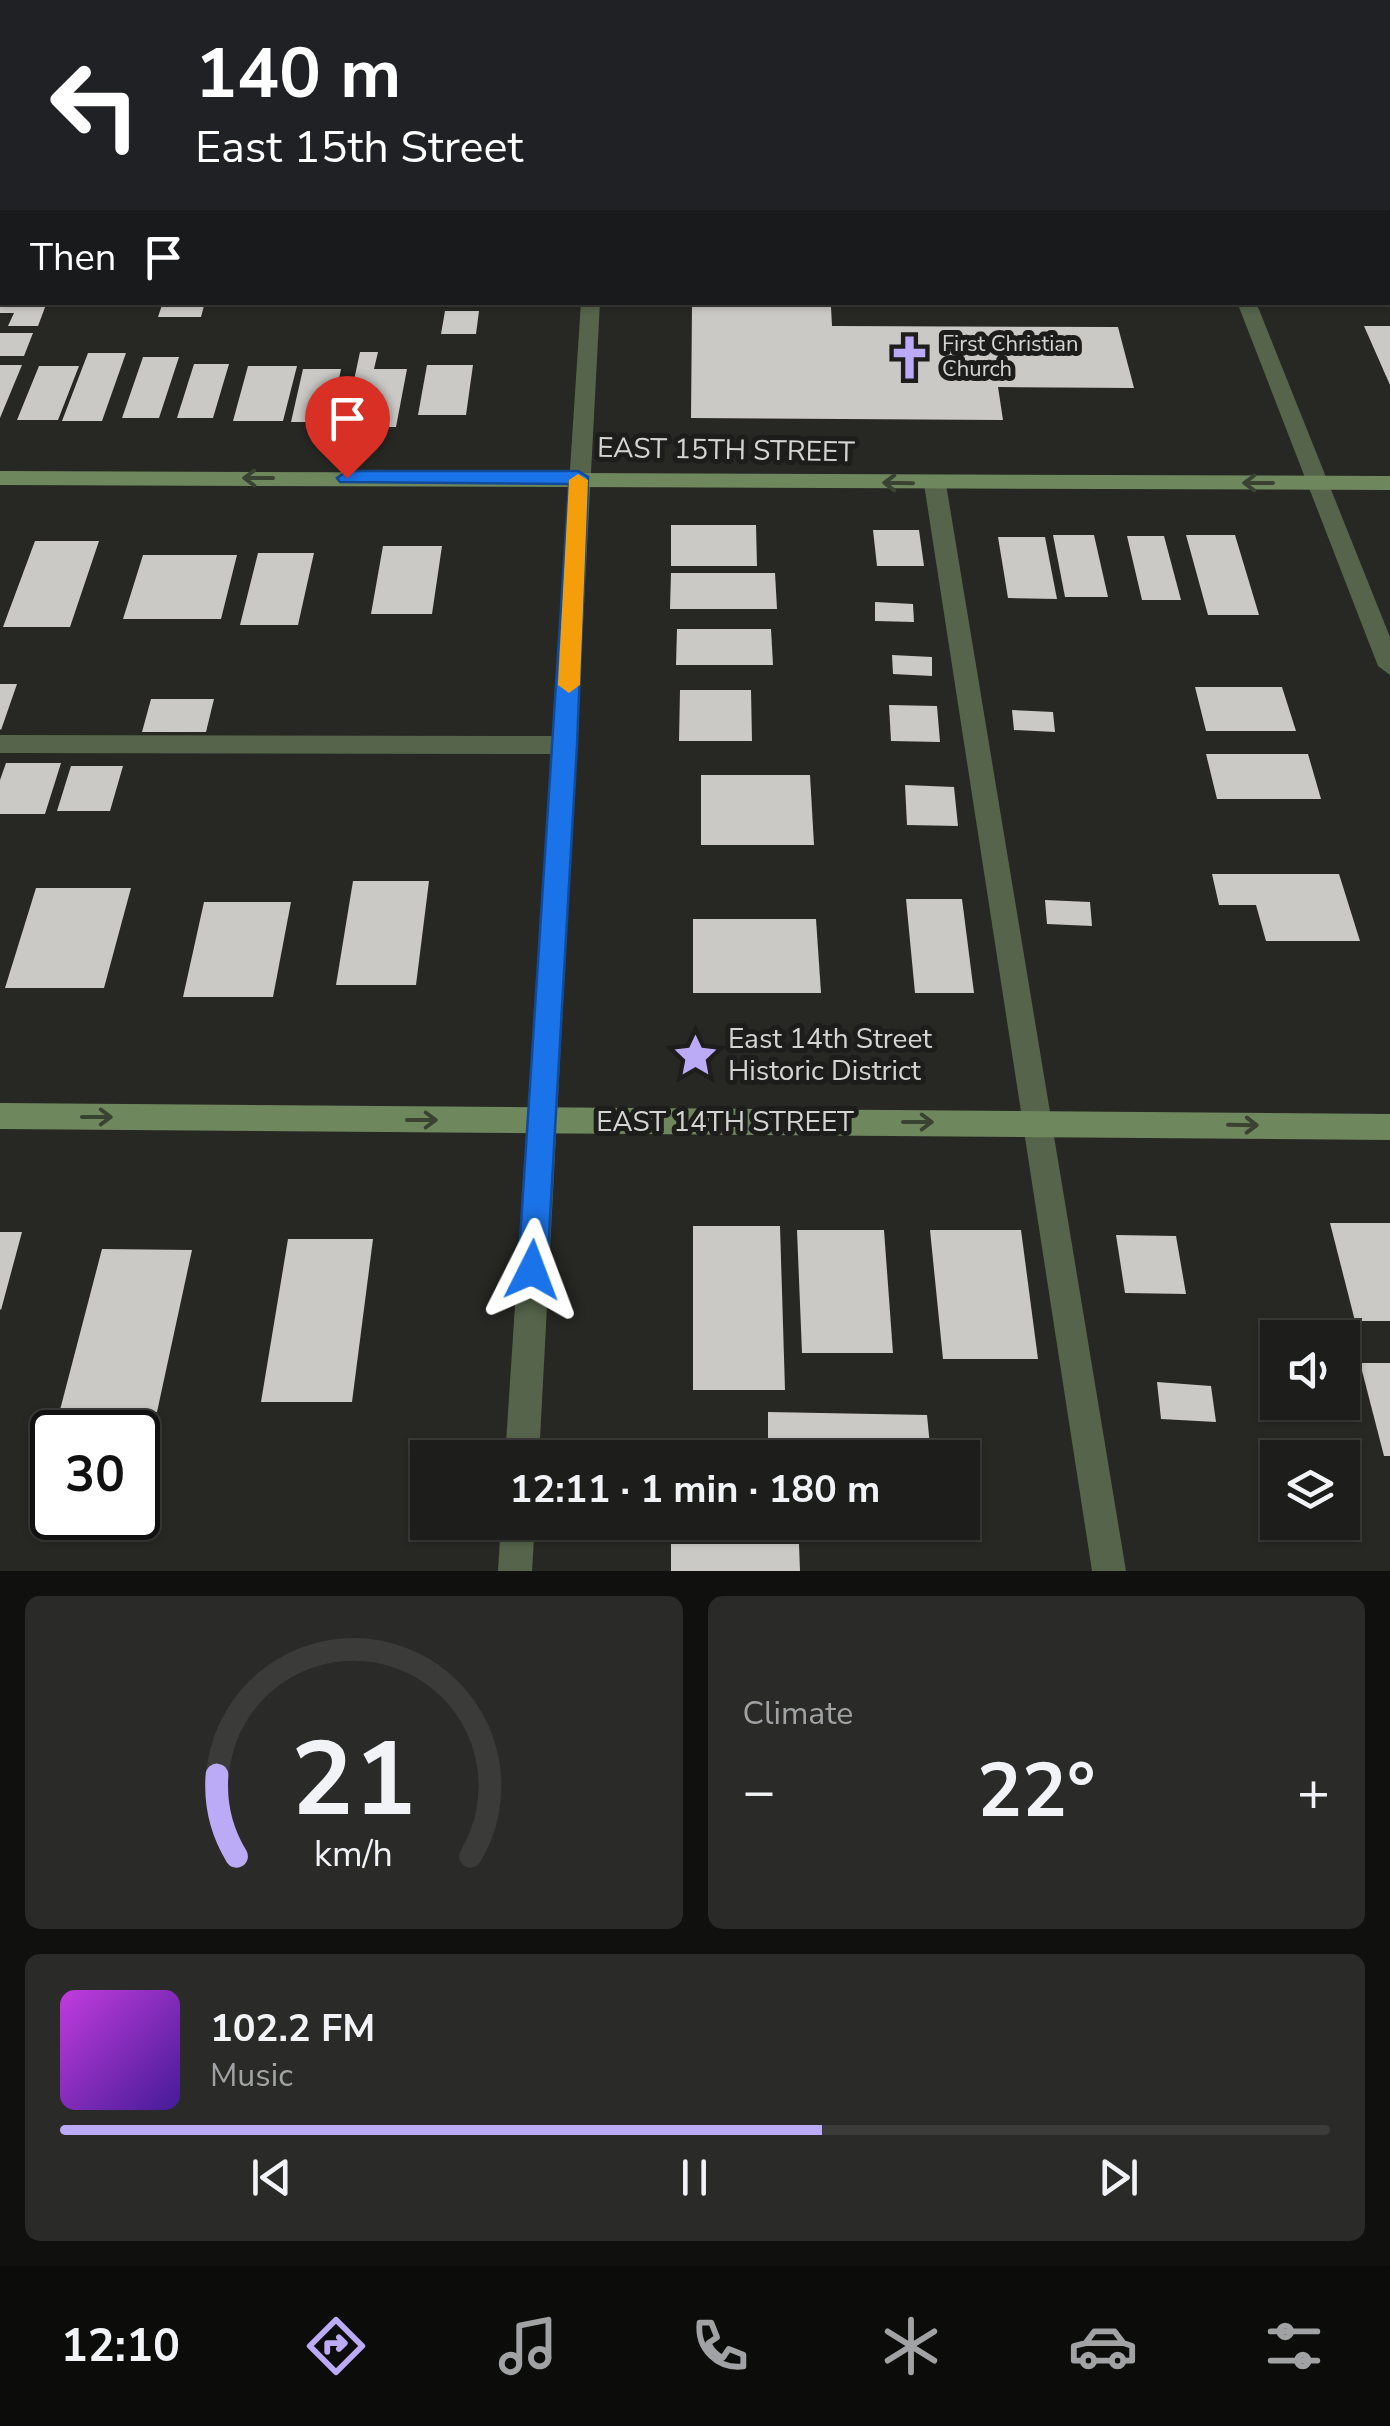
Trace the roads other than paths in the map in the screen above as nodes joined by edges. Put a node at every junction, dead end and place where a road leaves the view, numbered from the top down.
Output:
1 (591, 305) edge
2 (1247, 305) edge
3 (578, 477) junction
4 (0, 478) edge
5 (1320, 483) junction
6 (1390, 483) edge
7 (935, 484) junction
8 (1390, 666) edge
9 (0, 744) edge
10 (566, 745) junction
11 (0, 1116) edge
12 (541, 1121) junction
13 (1039, 1122) junction
14 (1390, 1127) edge
15 (523, 1440) edge
16 (517, 1540) edge
17 (515, 1571) edge
18 (1109, 1571) edge

1 - 3 street
2 - 5 street
3 -> 4 street, EAST 15TH STREET
7 -> 3 street, EAST 15TH STREET
3 - 10 street
5 - 6 street, EAST 15TH STREET
5 -> 7 street, EAST 15TH STREET
5 - 8 street
7 - 13 street
9 - 10 street
10 - 12 street
11 -> 12 street, EAST 14TH STREET
12 -> 13 street, EAST 14TH STREET
12 - 15 street
13 -> 14 street, EAST 14TH STREET
13 - 18 street
16 - 17 street

